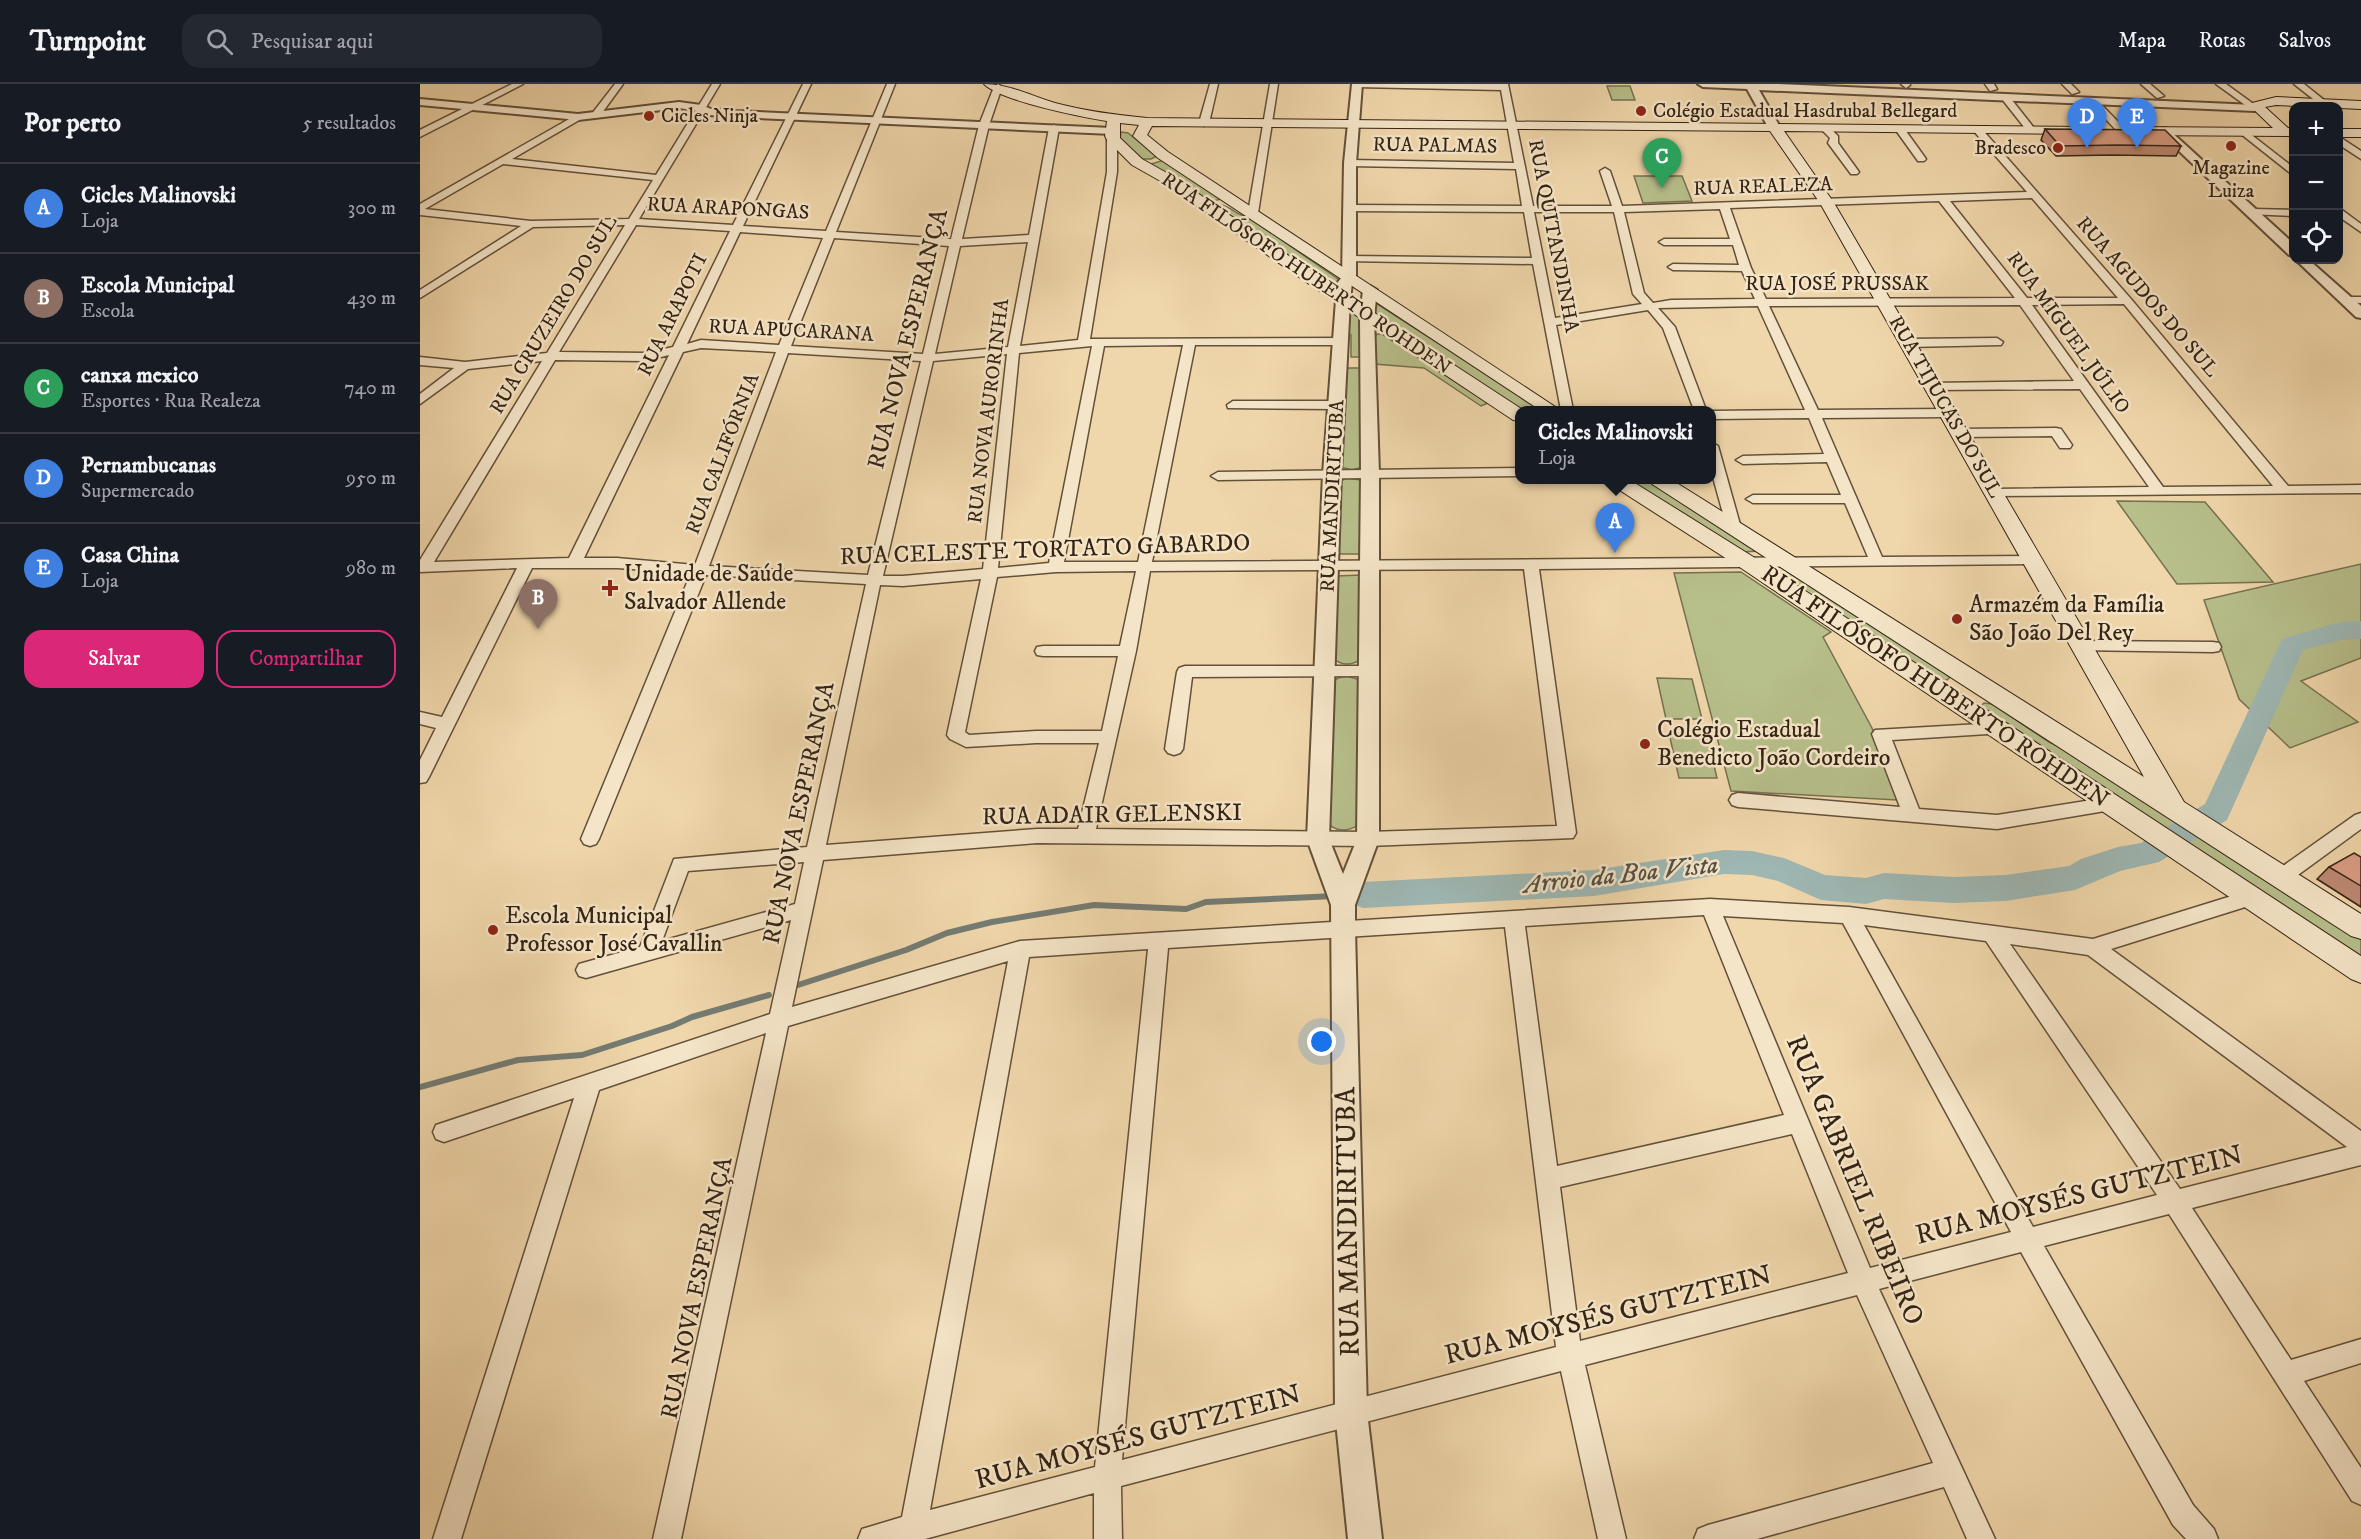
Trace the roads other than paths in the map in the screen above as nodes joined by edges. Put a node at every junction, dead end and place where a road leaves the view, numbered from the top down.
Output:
1 (519, 84) edge
2 (619, 84) edge
3 (716, 84) edge
4 (807, 84) edge
5 (891, 84) edge
6 (1214, 84) edge
7 (1274, 84) edge
8 (1357, 84) edge
9 (1703, 84) edge
10 (1828, 84) edge
11 (1886, 84) edge
12 (1905, 84) edge
13 (2066, 84) edge
14 (2145, 84) edge
15 (2220, 84) edge
16 (2298, 84) edge
17 (1504, 85) edge
18 (1750, 85) edge
19 (994, 86) edge
20 (1991, 86) edge
21 (1849, 87) edge
22 (1816, 89) junction
23 (2075, 92) junction
24 (1017, 95) junction
25 (2160, 96) junction
26 (2005, 97) junction
27 (2239, 99) junction
28 (993, 100) junction
29 (2093, 101) junction
30 (2276, 101) junction
31 (420, 102) edge
32 (2292, 102) edge
33 (2322, 102) edge
34 (2343, 104) edge
35 (2361, 105) edge
36 (473, 107) junction
37 (701, 108) junction
38 (2255, 108) junction
39 (596, 115) junction
40 (791, 116) junction
41 (578, 117) junction
42 (878, 120) junction
43 (1204, 123) junction
44 (1268, 123) junction
45 (1353, 123) junction
46 (984, 125) junction
47 (1512, 125) junction
48 (1774, 127) junction
49 (1054, 128) junction
50 (1825, 128) junction
51 (1113, 129) junction
52 (1143, 129) junction
53 (1900, 129) junction
54 (1977, 129) junction
55 (2031, 130) junction
56 (2122, 131) junction
57 (2164, 131) junction
58 (2244, 132) junction
59 (2289, 132) edge
60 (2343, 133) edge
61 (2361, 133) edge
62 (420, 134) edge
63 (2343, 143) edge
64 (1163, 155) junction
65 (2361, 156) edge
66 (1921, 159) dead end
67 (501, 161) junction
68 (1137, 162) junction
69 (1350, 163) junction
70 (1519, 165) junction
71 (2289, 169) edge
72 (1605, 171) dead end
73 (1112, 172) junction
74 (1854, 172) dead end
75 (660, 178) junction
76 (2034, 195) junction
77 (1943, 199) junction
78 (1235, 202) junction
79 (1827, 203) junction
80 (1724, 206) junction
81 (1254, 207) junction
82 (1210, 208) junction
83 (1350, 208) junction
84 (1618, 208) junction
85 (420, 210) edge
86 (1528, 210) junction
87 (2252, 212) junction
88 (2343, 212) edge
89 (2289, 213) edge
90 (2343, 214) edge
91 (2361, 214) edge
92 (633, 222) junction
93 (531, 224) junction
94 (738, 227) junction
95 (2361, 229) edge
96 (832, 234) junction
97 (1033, 238) junction
98 (1664, 242) dead end
99 (1736, 242) junction
100 (957, 243) junction
101 (2289, 247) edge
102 (1537, 261) junction
103 (2306, 264) edge
104 (1349, 267) junction
105 (1673, 267) dead end
106 (1746, 268) junction
107 (1370, 290) junction
108 (420, 295) edge
109 (1343, 300) junction
110 (2346, 300) junction
111 (2361, 300) edge
112 (1762, 301) junction
113 (2022, 301) junction
114 (2127, 301) junction
115 (1884, 302) junction
116 (1651, 308) junction
117 (2361, 314) edge
118 (1367, 316) junction
119 (1549, 323) junction
120 (1390, 332) junction
121 (1368, 337) junction
122 (1099, 342) junction
123 (1190, 342) junction
124 (1997, 342) dead end
125 (1908, 343) junction
126 (1083, 344) junction
127 (678, 349) junction
128 (1340, 349) junction
129 (783, 350) junction
130 (1013, 350) junction
131 (553, 356) junction
132 (1368, 357) junction
133 (928, 358) junction
134 (420, 361) edge
135 (465, 366) junction
136 (2083, 385) junction
137 (1933, 387) junction
138 (1563, 394) junction
139 (420, 399) edge
140 (1233, 405) dead end
141 (1337, 405) junction
142 (1545, 406) edge
143 (1555, 406) edge
144 (1566, 406) edge
145 (1698, 406) edge
146 (1515, 413) edge
147 (1948, 413) junction
148 (1716, 415) edge
149 (1814, 415) junction
150 (1959, 433) junction
151 (2065, 445) dead end
152 (1832, 458) junction
153 (1743, 460) dead end
154 (1716, 462) edge
155 (1515, 472) edge
156 (1332, 474) junction
157 (1370, 474) junction
158 (1218, 476) dead end
159 (1623, 484) edge
160 (1665, 484) edge
161 (2361, 489) edge
162 (2285, 490) junction
163 (1725, 492) junction
164 (2159, 492) junction
165 (1994, 493) junction
166 (1753, 499) dead end
167 (1850, 499) junction
168 (1701, 507) junction
169 (1734, 528) junction
170 (2033, 561) junction
171 (527, 562) junction
172 (1876, 562) junction
173 (574, 563) junction
174 (1748, 563) junction
175 (1791, 563) junction
176 (1531, 564) junction
177 (1369, 565) junction
178 (422, 566) edge
179 (1329, 566) junction
180 (1056, 567) junction
181 (1145, 567) junction
182 (700, 570) junction
183 (990, 573) junction
184 (874, 580) junction
185 (2080, 646) junction
186 (2213, 647) dead end
187 (1043, 651) dead end
188 (1128, 651) junction
189 (1955, 669) junction
190 (1324, 671) junction
191 (1369, 671) junction
192 (1930, 685) junction
193 (1994, 694) junction
194 (1972, 712) junction
195 (420, 718) edge
196 (447, 724) junction
197 (1998, 729) junction
198 (2131, 736) junction
199 (1109, 737) junction
200 (2074, 745) junction
201 (1174, 749) dead end
202 (420, 777) edge
203 (1738, 800) dead end
204 (2111, 804) junction
205 (2177, 812) junction
206 (1912, 814) junction
207 (2361, 820) edge
208 (1085, 837) junction
209 (590, 838) dead end
210 (1318, 839) junction
211 (1368, 839) junction
212 (815, 855) junction
213 (2280, 878) junction
214 (2251, 898) junction
215 (1710, 907) junction
216 (803, 909) junction
217 (1849, 915) junction
218 (1343, 917) junction
219 (1514, 918) junction
220 (2361, 928) edge
221 (1992, 934) junction
222 (1159, 940) junction
223 (2093, 947) junction
224 (1020, 949) junction
225 (647, 953) junction
226 (586, 970) dead end
227 (2361, 971) edge
228 (779, 1020) junction
229 (590, 1083) junction
230 (1798, 1122) junction
231 (444, 1132) dead end
232 (2361, 1144) edge
233 (2361, 1154) edge
234 (1547, 1179) junction
235 (2175, 1202) junction
236 (2027, 1239) junction
237 (1863, 1281) junction
238 (2361, 1351) edge
239 (1570, 1356) junction
240 (2285, 1374) junction
241 (1351, 1412) junction
242 (1950, 1472) junction
243 (1107, 1476) junction
244 (2361, 1492) edge
245 (912, 1534) edge
246 (447, 1539) edge
247 (667, 1539) edge
248 (872, 1539) edge
249 (1108, 1539) edge
250 (1365, 1539) edge
251 (1612, 1539) edge
252 (1708, 1539) edge
253 (1981, 1539) edge
254 (2204, 1539) edge

1 - 36 street
2 - 39 street
3 - 37 street, RUA CRUZEIRO DO SUL
4 - 40 street, RUA ARAPOTI
5 - 42 street, RUA CALIFÓRNIA
6 - 43 street
7 - 44 street
8 - 17 street
8 - 45 street, RUA MANDIRITUBA
9 - 18 street
10 - 22 street
11 - 12 street
12 - 20 street
13 - 23 street
14 - 25 street
15 - 27 street
16 - 33 street
17 - 47 street, RUA QUITANDINHA
18 - 22 street
18 - 48 street, RUA TIJUCAS DO SUL
19 - 24 main road
19 - 28 street, RUA NOVA ESPERANÇA
20 - 23 street
21 - 22 street
21 - 26 street
23 - 25 street
24 - 28 street
24 - 51 main road
25 - 27 street
26 - 29 street
26 - 55 street
27 - 30 street
27 - 38 street
28 - 46 street, RUA NOVA ESPERANÇA
29 - 38 street
29 - 56 street
30 - 32 main road
30 - 38 main road
31 - 36 street
34 - 35 main road
36 - 41 street
36 - 62 street
37 - 39 street
37 - 40 street
37 - 75 street, RUA CRUZEIRO DO SUL
38 - 59 main road
39 - 41 street
40 - 42 street
40 - 94 street, RUA ARAPOTI
41 - 67 street
42 - 46 street
42 - 96 street, RUA CALIFÓRNIA
43 - 44 main road
43 - 52 main road
44 - 45 main road
44 - 81 street
45 - 47 main road
45 - 69 street, RUA MANDIRITUBA
46 - 49 street
46 - 100 street, RUA NOVA ESPERANÇA
47 - 48 main road
47 - 70 street, RUA QUITANDINHA
48 - 50 main road
48 - 79 main road, RUA TIJUCAS DO SUL
49 - 51 street
49 - 97 street, RUA NOVA AURORINHA
50 - 53 main road
50 - 74 street
51 - 52 main road
51 - 68 main road, RUA FILÓSOFO HUBERTO ROHDEN
51 - 73 street
52 - 64 main road, RUA FILÓSOFO HUBERTO ROHDEN
53 - 54 main road
53 - 66 street
54 - 55 main road
54 - 76 street, RUA AGUDOS DO SUL
55 - 56 main road
56 - 57 main road
57 - 58 main road
57 - 87 street
58 - 59 main road
58 - 71 street
60 - 61 main road
63 - 65 street
64 - 68 main road
64 - 78 main road, RUA FILÓSOFO HUBERTO ROHDEN
67 - 75 street
67 - 85 street
68 - 73 street
68 - 82 main road, RUA FILÓSOFO HUBERTO ROHDEN
69 - 70 street, RUA PALMAS
69 - 83 street, RUA MANDIRITUBA
70 - 86 street, RUA QUITANDINHA
72 - 84 street
73 - 126 street
75 - 92 street, RUA CRUZEIRO DO SUL
76 - 77 street, RUA REALEZA
76 - 114 street, RUA AGUDOS DO SUL
77 - 79 street, RUA REALEZA
77 - 113 street, RUA MIGUEL JÚLIO
78 - 81 main road, RUA FILÓSOFO HUBERTO ROHDEN
78 - 82 main road
79 - 80 street, RUA REALEZA
79 - 115 main road, RUA TIJUCAS DO SUL
80 - 84 street, RUA REALEZA
80 - 99 street
81 - 104 main road, RUA FILÓSOFO HUBERTO ROHDEN
82 - 109 main road, RUA FILÓSOFO HUBERTO ROHDEN
83 - 86 street, RUA REALEZA
83 - 104 street, RUA MANDIRITUBA
84 - 86 street, RUA REALEZA
84 - 116 street
85 - 93 street, RUA ARAPONGAS
86 - 102 street, RUA QUITANDINHA
87 - 89 street
87 - 101 street
88 - 91 street
90 - 95 street
92 - 93 street, RUA ARAPONGAS
92 - 94 street, RUA ARAPONGAS
92 - 131 street, RUA CRUZEIRO DO SUL
93 - 108 street
94 - 96 street, RUA ARAPONGAS
94 - 127 street, RUA ARAPOTI
96 - 100 street, RUA ARAPONGAS
96 - 129 street, RUA CALIFÓRNIA
97 - 100 street, RUA ARAPONGAS
97 - 130 street, RUA NOVA AURORINHA
98 - 99 street
99 - 106 street
100 - 133 street, RUA NOVA ESPERANÇA
102 - 104 street
102 - 119 street, RUA QUITANDINHA
103 - 110 street
104 - 107 main road, RUA FILÓSOFO HUBERTO ROHDEN
104 - 109 street, RUA MANDIRITUBA
105 - 106 street
106 - 112 street
107 - 118 street, RUA MANDIRITUBA
107 - 142 main road, RUA FILÓSOFO HUBERTO ROHDEN
109 - 118 main road, RUA FILÓSOFO HUBERTO ROHDEN
109 - 128 street, RUA MANDIRITUBA
110 - 111 street
110 - 117 street
112 - 115 street, RUA JOSÉ PRUSSAK
112 - 116 street, RUA JOSÉ PRUSSAK
112 - 149 street
113 - 114 street, RUA JOSÉ PRUSSAK
113 - 115 street, RUA JOSÉ PRUSSAK
113 - 136 street, RUA MIGUEL JÚLIO
114 - 162 street, RUA AGUDOS DO SUL
115 - 125 main road, RUA TIJUCAS DO SUL
116 - 119 street, RUA JOSÉ PRUSSAK
116 - 145 street
118 - 120 main road, RUA FILÓSOFO HUBERTO ROHDEN
118 - 121 street, RUA MANDIRITUBA
119 - 138 street, RUA QUITANDINHA
120 - 121 main road
120 - 146 main road, RUA FILÓSOFO HUBERTO ROHDEN
121 - 132 street, RUA MANDIRITUBA
122 - 123 street, RUA APUCARANA
122 - 126 street, RUA APUCARANA
122 - 180 street
123 - 128 street, RUA APUCARANA
123 - 181 street
124 - 125 street
125 - 137 main road, RUA TIJUCAS DO SUL
126 - 130 street, RUA APUCARANA
127 - 129 street, RUA APUCARANA
127 - 131 street, RUA APUCARANA
127 - 173 street, RUA ARAPOTI
128 - 132 street
128 - 141 street, RUA MANDIRITUBA
129 - 133 street, RUA APUCARANA
129 - 182 street, RUA CALIFÓRNIA
130 - 133 street, RUA APUCARANA
130 - 183 street, RUA NOVA AURORINHA
131 - 135 street, RUA APUCARANA
131 - 178 street, RUA CRUZEIRO DO SUL
132 - 157 street, RUA MANDIRITUBA
133 - 184 street, RUA NOVA ESPERANÇA
134 - 135 street, RUA APUCARANA
135 - 139 street
136 - 137 street
136 - 164 street, RUA MIGUEL JÚLIO
137 - 147 main road, RUA TIJUCAS DO SUL
138 - 143 street
138 - 144 street, RUA QUITANDINHA
140 - 141 street
141 - 156 street, RUA MANDIRITUBA
147 - 149 street
147 - 150 main road, RUA TIJUCAS DO SUL
148 - 149 street
149 - 152 street
150 - 151 street
150 - 165 main road, RUA TIJUCAS DO SUL
152 - 153 street
152 - 167 street
154 - 163 street
155 - 157 street
156 - 157 street
156 - 158 street
156 - 179 street, RUA MANDIRITUBA
157 - 177 street, RUA MANDIRITUBA
159 - 174 main road, RUA FILÓSOFO HUBERTO ROHDEN
160 - 168 main road, RUA FILÓSOFO HUBERTO ROHDEN
161 - 162 street
162 - 164 street
163 - 168 street
163 - 169 street
164 - 165 street
165 - 170 main road, RUA TIJUCAS DO SUL
166 - 167 street
167 - 172 street
168 - 169 main road, RUA FILÓSOFO HUBERTO ROHDEN
169 - 175 main road, RUA FILÓSOFO HUBERTO ROHDEN
170 - 172 street, RUA CELESTE TORTATO GABARDO
170 - 185 main road, RUA TIJUCAS DO SUL
171 - 173 street, RUA CELESTE TORTATO GABARDO
171 - 178 street, RUA CELESTE TORTATO GABARDO
171 - 196 street
172 - 175 street, RUA CELESTE TORTATO GABARDO
173 - 182 street, RUA CELESTE TORTATO GABARDO
174 - 175 street, RUA CELESTE TORTATO GABARDO
174 - 176 street, RUA CELESTE TORTATO GABARDO
174 - 192 main road, RUA FILÓSOFO HUBERTO ROHDEN
175 - 189 main road, RUA FILÓSOFO HUBERTO ROHDEN
176 - 177 street, RUA CELESTE TORTATO GABARDO
176 - 211 street, RUA ADAIR GELENSKI
177 - 179 street, RUA CELESTE TORTATO GABARDO
177 - 191 street, RUA MANDIRITUBA
179 - 181 street, RUA CELESTE TORTATO GABARDO
179 - 190 street, RUA MANDIRITUBA
180 - 181 street, RUA CELESTE TORTATO GABARDO
180 - 183 street, RUA CELESTE TORTATO GABARDO
181 - 188 street
182 - 184 street, RUA CELESTE TORTATO GABARDO
182 - 209 street, RUA CALIFÓRNIA
183 - 184 street, RUA CELESTE TORTATO GABARDO
183 - 199 street, RUA NOVA AURORINHA
184 - 212 street, RUA NOVA ESPERANÇA
185 - 186 street
185 - 198 main road, RUA TIJUCAS DO SUL
187 - 188 street
188 - 199 street
189 - 192 main road
189 - 193 main road, RUA FILÓSOFO HUBERTO ROHDEN
190 - 191 street
190 - 201 street
190 - 210 street, RUA MANDIRITUBA
191 - 211 street, RUA MANDIRITUBA
192 - 194 main road, RUA FILÓSOFO HUBERTO ROHDEN
193 - 194 main road
193 - 200 main road, RUA FILÓSOFO HUBERTO ROHDEN
194 - 197 main road, RUA FILÓSOFO HUBERTO ROHDEN
195 - 196 street
196 - 202 street
197 - 204 main road, RUA FILÓSOFO HUBERTO ROHDEN
197 - 206 street
198 - 200 main road
198 - 205 main road, RUA TIJUCAS DO SUL
199 - 208 street
200 - 205 main road, RUA FILÓSOFO HUBERTO ROHDEN
203 - 206 street
204 - 206 street
204 - 214 main road, RUA FILÓSOFO HUBERTO ROHDEN
205 - 213 main road, RUA TIJUCAS DO SUL
207 - 213 street
208 - 210 street, RUA ADAIR GELENSKI
208 - 212 street, RUA ADAIR GELENSKI
210 - 211 street, RUA ADAIR GELENSKI
210 - 218 street, RUA MANDIRITUBA
211 - 218 street, RUA MANDIRITUBA
212 - 216 street, RUA NOVA ESPERANÇA
212 - 225 street, RUA ADAIR GELENSKI
213 - 220 main road, RUA TIJUCAS DO SUL
214 - 223 street
214 - 227 main road
215 - 217 street
215 - 219 street
215 - 230 street, RUA GABRIEL RIBEIRO
216 - 225 street
216 - 228 street, RUA NOVA ESPERANÇA
217 - 221 street
217 - 236 street
218 - 219 street
218 - 222 street
218 - 241 street, RUA MANDIRITUBA
219 - 234 street
221 - 223 street
221 - 235 street
222 - 224 street
222 - 243 street
223 - 232 street
224 - 228 street
224 - 245 street
225 - 226 street
228 - 229 street
228 - 247 street, RUA NOVA ESPERANÇA
229 - 231 street
229 - 246 street
230 - 234 street
230 - 237 street, RUA GABRIEL RIBEIRO
233 - 235 street, RUA MOYSÉS GUTZTEIN
234 - 239 street
235 - 236 street, RUA MOYSÉS GUTZTEIN
235 - 240 street
236 - 237 street, RUA MOYSÉS GUTZTEIN
236 - 254 street
237 - 239 street, RUA MOYSÉS GUTZTEIN
237 - 242 street, RUA GABRIEL RIBEIRO
238 - 240 street
239 - 241 street, RUA MOYSÉS GUTZTEIN
239 - 251 street
240 - 244 street
241 - 243 street, RUA MOYSÉS GUTZTEIN
241 - 250 street, RUA MANDIRITUBA
242 - 252 street
242 - 253 street, RUA GABRIEL RIBEIRO
243 - 245 street, RUA MOYSÉS GUTZTEIN
243 - 249 street
245 - 248 street, RUA MOYSÉS GUTZTEIN

